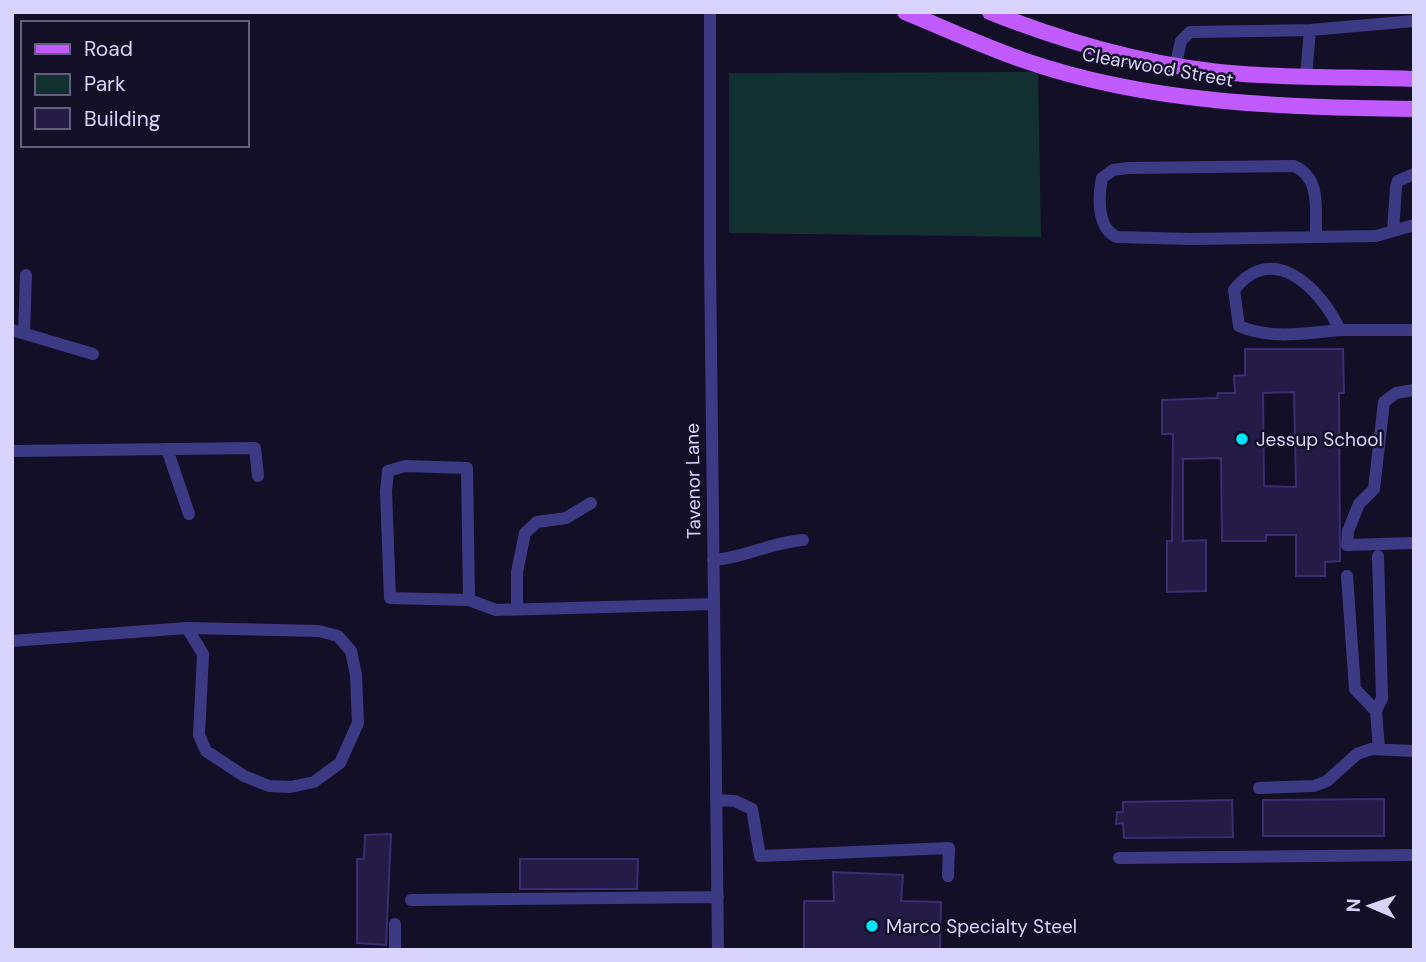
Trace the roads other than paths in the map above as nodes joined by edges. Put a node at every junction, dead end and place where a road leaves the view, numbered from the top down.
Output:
1 (710, 12) edge
2 (905, 12) edge
3 (996, 13) edge
4 (926, 16) edge
5 (1414, 21) edge
6 (1310, 30) junction
7 (1176, 63) junction
8 (1306, 76) junction
9 (1414, 79) edge
10 (1169, 94) junction
11 (1414, 108) edge
12 (1414, 173) edge
13 (1414, 225) edge
14 (1393, 231) junction
15 (1315, 236) junction
16 (26, 275) dead end
17 (1340, 330) junction
18 (1414, 330) edge
19 (18, 331) edge
20 (93, 354) dead end
21 (1414, 390) edge
22 (167, 449) junction
23 (12, 452) edge
24 (258, 476) dead end
25 (591, 503) dead end
26 (189, 514) dead end
27 (803, 540) dead end
28 (1414, 543) edge
29 (1378, 556) dead end
30 (713, 560) junction
31 (1346, 576) dead end
32 (469, 600) junction
33 (714, 604) junction
34 (517, 609) junction
35 (187, 628) junction
36 (12, 641) edge
37 (1376, 711) junction
38 (1379, 749) junction
39 (1414, 751) edge
40 (1259, 788) dead end
41 (716, 800) junction
42 (1414, 855) edge
43 (1119, 859) dead end
44 (948, 876) dead end
45 (718, 897) junction
46 (411, 900) dead end
47 (395, 924) dead end
48 (395, 950) edge
49 (718, 950) edge

1 - 30 street, Tavenor Lane
2 - 4 main road, Clearwood Street
3 - 7 main road, Clearwood Street
4 - 10 main road, Clearwood Street
5 - 6 street
6 - 7 street
6 - 8 street
7 - 8 main road, Clearwood Street
7 - 10 main road
8 - 9 main road, Clearwood Street
10 - 11 main road, Clearwood Street
12 - 14 street
13 - 14 street
14 - 15 street
15 - 15 street
16 - 19 street
17 - 17 street
17 - 18 street
19 - 20 street
21 - 28 street
22 - 23 street
22 - 24 street
22 - 26 street
25 - 34 street
27 - 30 street
29 - 37 street
30 - 33 street, Tavenor Lane
31 - 37 street
32 - 32 street
32 - 34 street
33 - 34 street
33 - 41 street, Tavenor Lane
35 - 35 street
35 - 36 street
37 - 38 street
38 - 39 street
38 - 40 street
41 - 44 street
41 - 45 street, Tavenor Lane
42 - 43 street
45 - 46 street
45 - 49 street, Tavenor Lane
47 - 48 street

